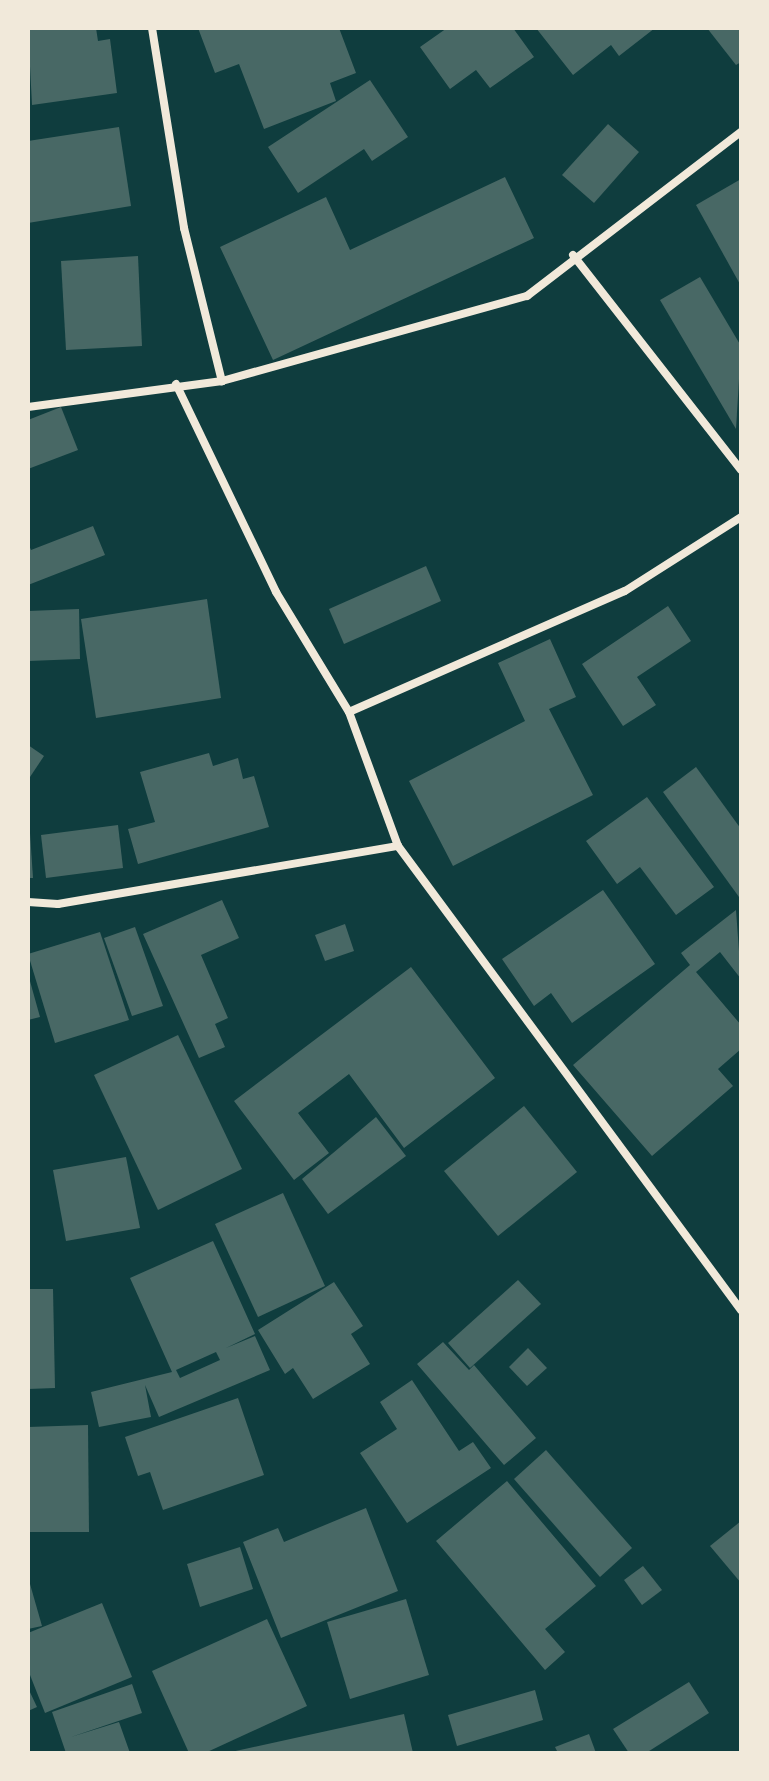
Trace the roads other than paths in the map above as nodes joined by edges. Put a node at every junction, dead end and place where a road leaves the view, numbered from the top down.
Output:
1 (152, 28) edge
2 (741, 132) edge
3 (573, 255) junction
4 (222, 381) junction
5 (176, 384) junction
6 (28, 407) edge
7 (741, 470) edge
8 (741, 517) edge
9 (349, 712) junction
10 (398, 846) junction
11 (28, 902) edge
12 (741, 1310) edge

1 - 4 street
2 - 3 street
3 - 4 street
3 - 7 street
4 - 5 street
5 - 6 street
5 - 9 street
8 - 9 street
9 - 10 street
10 - 11 street
10 - 12 street

